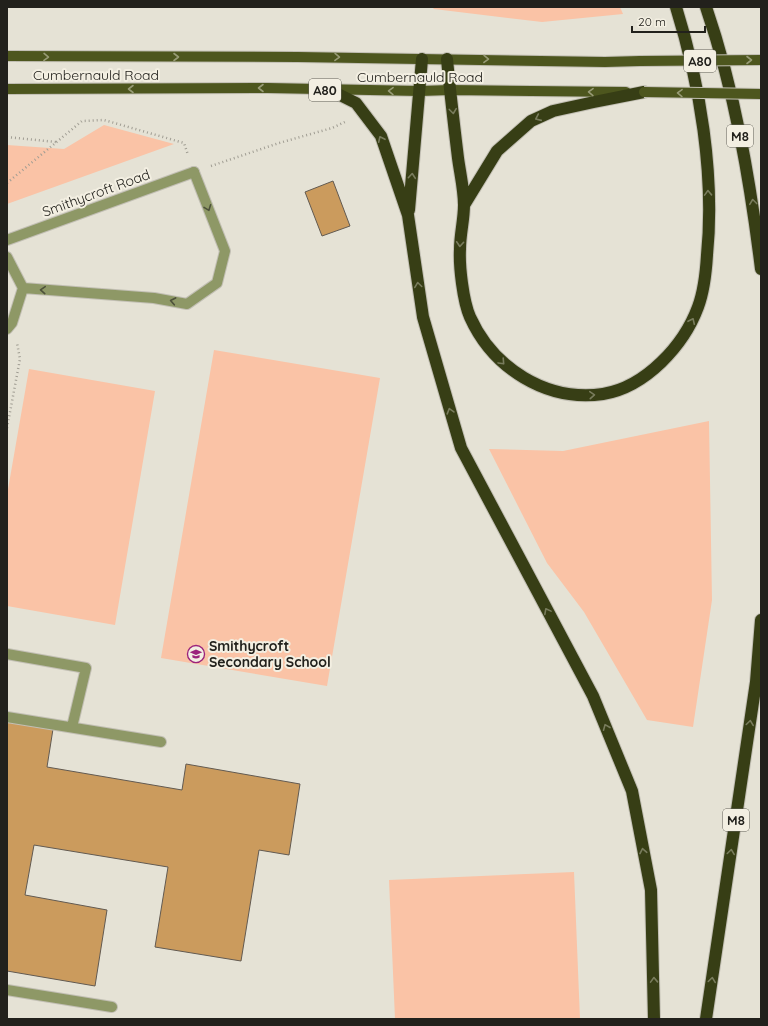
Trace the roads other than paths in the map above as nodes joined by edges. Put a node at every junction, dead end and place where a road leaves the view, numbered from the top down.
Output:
1 (676, 7) edge
2 (706, 7) edge
3 (7, 56) edge
4 (422, 59) junction
5 (447, 59) junction
6 (761, 60) edge
7 (7, 89) edge
8 (330, 90) junction
9 (450, 90) junction
10 (420, 91) junction
11 (644, 92) junction
12 (761, 94) edge
13 (464, 205) junction
14 (408, 215) junction
15 (7, 240) edge
16 (7, 256) edge
17 (761, 269) edge
18 (23, 288) junction
19 (10, 326) edge
20 (761, 620) edge
21 (7, 654) edge
22 (7, 717) edge
23 (72, 727) junction
24 (161, 742) dead end
25 (7, 990) edge
26 (112, 1007) dead end
27 (654, 1019) edge
28 (706, 1019) edge

13 -> 1 highway
17 -> 2 highway, M8
3 -> 4 main road, Cumbernauld Road / A80
4 - 5 main road, Cumbernauld Road / A80
4 - 10 highway
5 -> 6 main road, Cumbernauld Road / A80, bridge
5 - 9 highway
8 -> 7 main road, Cumbernauld Road / A80
10 -> 8 main road, Cumbernauld Road / A80
14 -> 8 highway
9 - 10 main road, Cumbernauld Road / A80
11 -> 9 main road, Cumbernauld Road / A80
9 -> 13 highway
14 -> 10 highway
12 -> 11 main road, Cumbernauld Road / A80, bridge
11 -> 13 highway
27 -> 14 highway
15 -> 18 street, Smithycroft Road
16 - 18 street
18 - 19 street
28 -> 20 highway, M8
21 - 23 street
22 - 23 street
23 - 24 street
25 - 26 street

